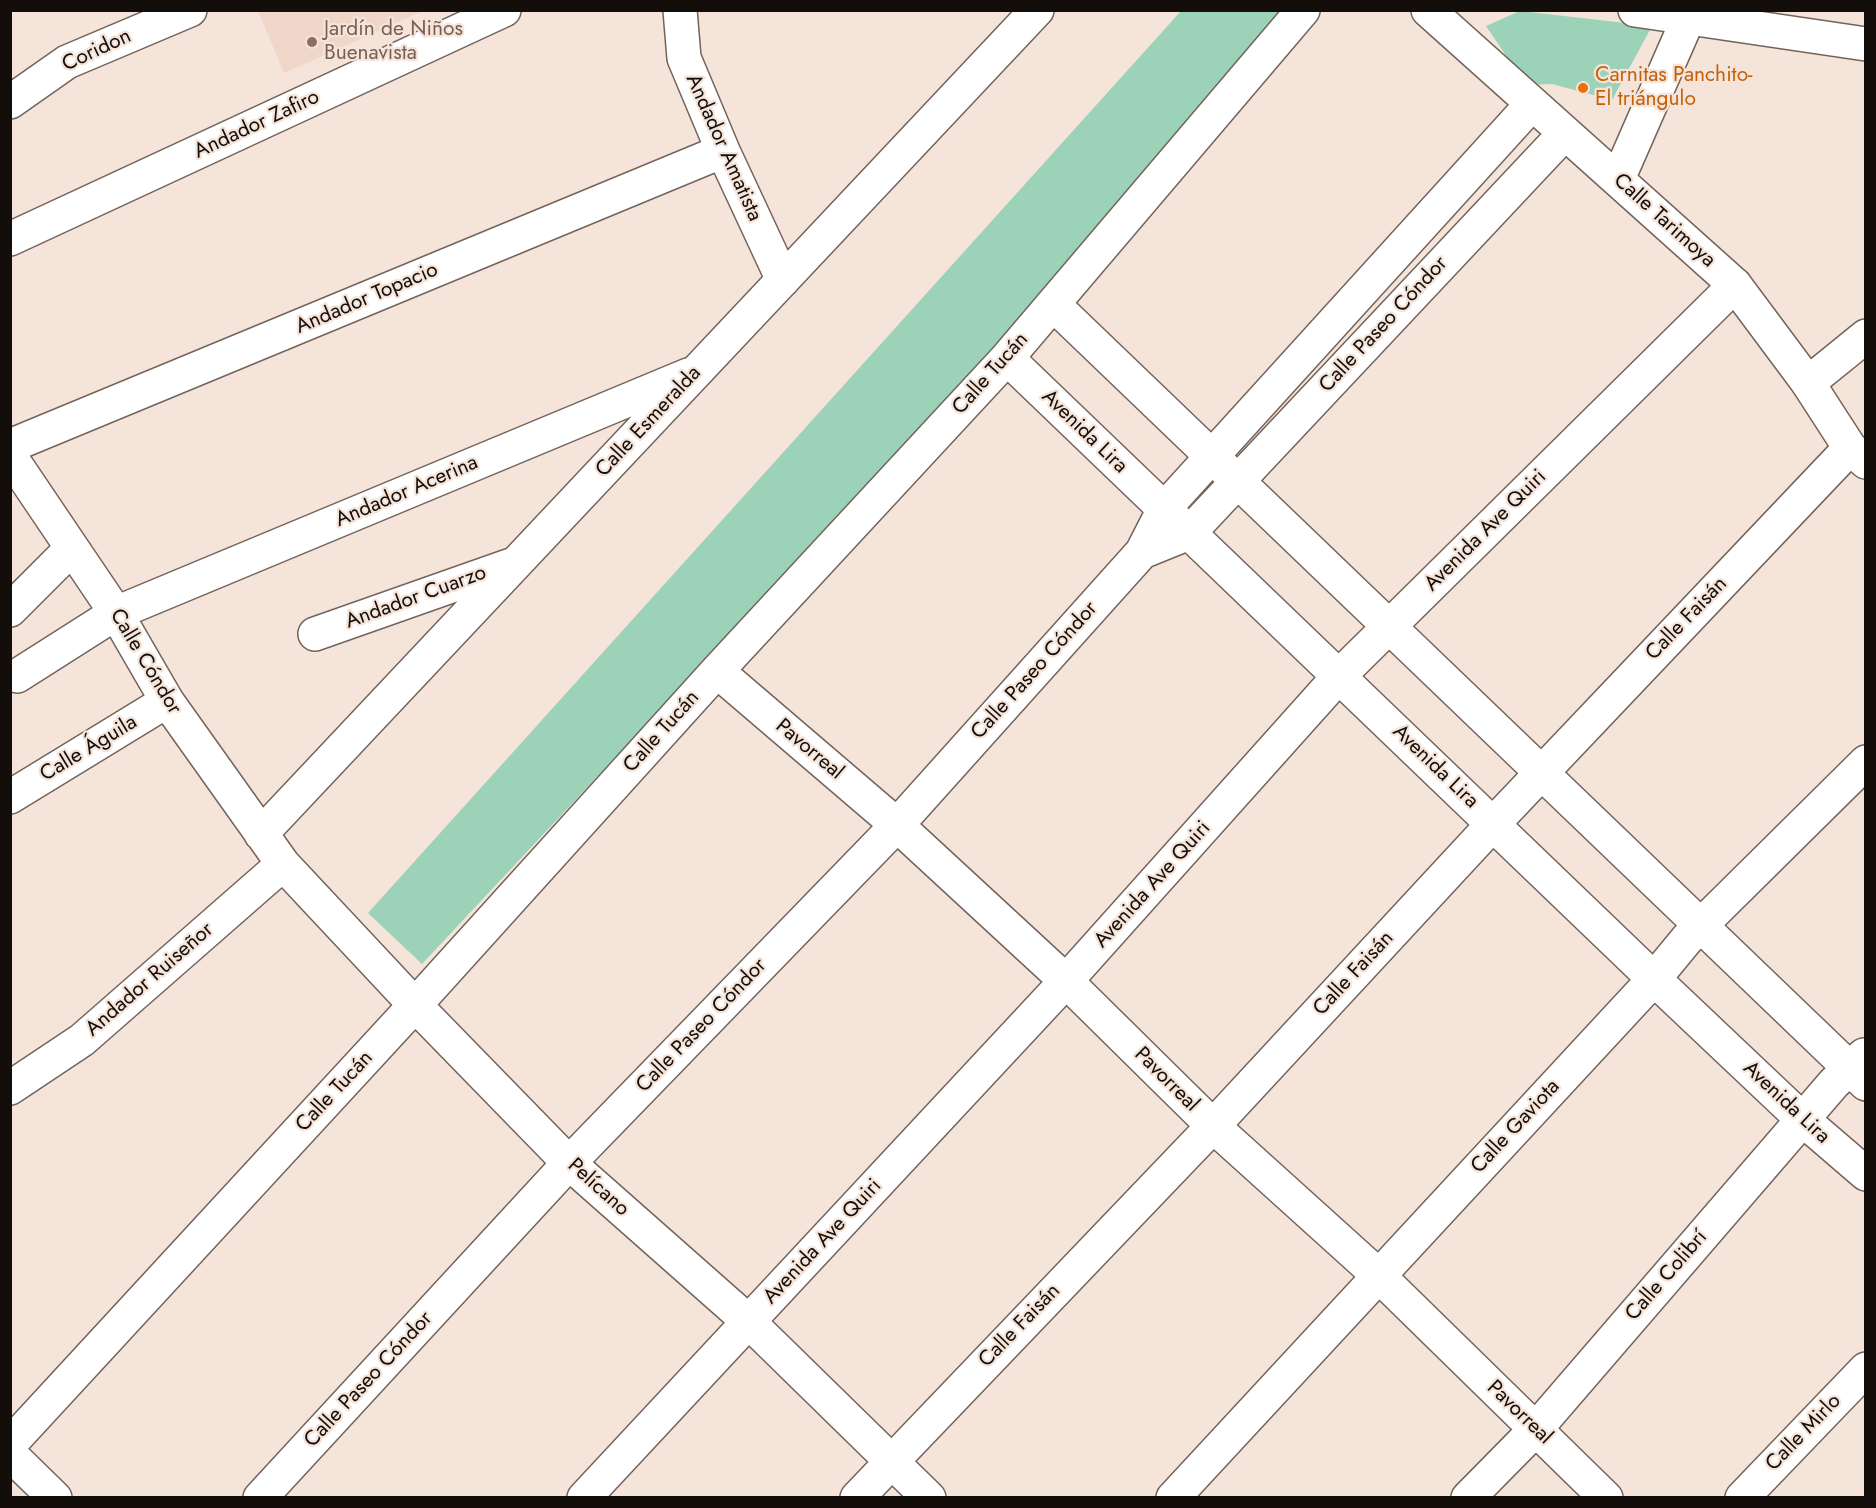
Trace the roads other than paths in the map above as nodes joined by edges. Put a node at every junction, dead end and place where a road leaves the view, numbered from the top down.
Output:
1 (190, 10) edge
2 (504, 10) edge
3 (680, 10) edge
4 (1037, 10) edge
5 (1303, 10) edge
6 (1428, 10) edge
7 (1635, 10) edge
8 (1690, 15) edge
9 (1866, 44) edge
10 (10, 102) edge
11 (1531, 105) junction
12 (1565, 133) junction
13 (723, 151) junction
14 (1618, 179) junction
15 (10, 239) edge
16 (783, 280) junction
17 (1735, 285) junction
18 (1053, 304) junction
19 (1866, 336) edge
20 (1007, 358) junction
21 (698, 371) junction
22 (1808, 383) junction
23 (10, 446) edge
24 (1858, 455) edge
25 (10, 456) edge
26 (1212, 457) junction
27 (1237, 481) junction
28 (1164, 509) junction
29 (1189, 532) junction
30 (72, 548) junction
31 (1142, 552) junction
32 (518, 562) junction
33 (10, 610) edge
34 (116, 613) junction
35 (1389, 627) junction
36 (315, 634) dead end
37 (717, 671) junction
38 (1340, 675) junction
39 (17, 676) dead end
40 (167, 701) junction
41 (1866, 762) edge
42 (1541, 773) junction
43 (10, 797) edge
44 (1493, 824) junction
45 (897, 825) junction
46 (261, 834) junction
47 (283, 864) junction
48 (1700, 926) junction
49 (1654, 979) junction
50 (1066, 981) junction
51 (415, 1005) junction
52 (1860, 1069) edge
53 (10, 1088) edge
54 (1802, 1119) junction
55 (1213, 1126) junction
56 (569, 1163) junction
57 (1866, 1174) edge
58 (1378, 1275) junction
59 (749, 1322) junction
60 (1866, 1369) edge
61 (1535, 1430) junction
62 (10, 1444) edge
63 (10, 1454) edge
64 (889, 1461) junction
65 (55, 1497) edge
66 (260, 1497) edge
67 (584, 1497) edge
68 (857, 1497) edge
69 (928, 1497) edge
70 (1173, 1497) edge
71 (1468, 1497) edge
72 (1606, 1497) edge
73 (1742, 1497) edge

1 - 10 street, Coridon
2 - 15 street, Andador Zafiro
3 - 13 street, Andador Amatista
4 - 16 street, Calle Esmeralda
5 - 18 street, Calle Tucán
6 - 11 street, Calle Tarimoya
7 - 8 street
8 - 9 street
8 - 14 street
11 - 12 street, Calle Tarimoya
11 - 26 street, Calle Paseo Cóndor
12 - 14 street, Calle Tarimoya
12 - 27 street, Calle Paseo Cóndor
13 - 16 street, Andador Amatista
13 - 23 street, Andador Topacio
14 - 17 street, Calle Tarimoya
16 - 21 street, Calle Esmeralda
17 - 22 street, Calle Tarimoya
17 - 35 street, Avenida Ave Quiri
18 - 20 street, Calle Tucán
18 - 26 street
19 - 22 street
20 - 28 street, Avenida Lira
20 - 37 street, Calle Tucán
21 - 32 street, Calle Esmeralda
21 - 34 street, Andador Acerina
22 - 24 street, Calle Tarimoya
24 - 42 street, Calle Faisán
25 - 30 street, Calle Cóndor
26 - 27 street
26 - 28 street, Calle Paseo Cóndor
27 - 29 street, Calle Paseo Cóndor
27 - 35 street
28 - 29 street, Avenida Lira
28 - 31 street, Calle Paseo Cóndor
29 - 31 street, Calle Paseo Cóndor
29 - 38 street, Avenida Lira
30 - 33 street
30 - 34 street, Calle Cóndor
31 - 45 street, Calle Paseo Cóndor
32 - 36 street, Andador Cuarzo
32 - 46 street, Calle Esmeralda
34 - 39 street, Andador Acerina
34 - 40 street, Calle Cóndor
35 - 38 street, Avenida Ave Quiri
35 - 42 street
37 - 45 street, Pavorreal
37 - 51 street, Calle Tucán
38 - 44 street, Avenida Lira
38 - 50 street, Avenida Ave Quiri
40 - 43 street, Calle Águila
40 - 46 street, Calle Cóndor
41 - 48 street, Calle Gaviota
42 - 44 street, Calle Faisán
42 - 48 street
44 - 49 street, Avenida Lira
44 - 55 street, Calle Faisán
45 - 50 street, Pavorreal
45 - 56 street, Calle Paseo Cóndor
46 - 47 street, Calle Cóndor
47 - 51 street, Pelícano
47 - 53 street, Andador Ruiseñor
48 - 49 street, Calle Gaviota
48 - 52 street
49 - 54 street, Avenida Lira
49 - 58 street, Calle Gaviota
50 - 55 street, Pavorreal
50 - 59 street, Avenida Ave Quiri
51 - 56 street, Pelícano
51 - 62 street, Calle Tucán
52 - 54 street, Calle Colibrí
54 - 57 street, Avenida Lira
54 - 61 street, Calle Colibrí
55 - 58 street, Pavorreal
55 - 64 street, Calle Faisán
56 - 59 street, Pelícano
56 - 66 street, Calle Paseo Cóndor
58 - 61 street, Pavorreal
58 - 70 street, Calle Gaviota
59 - 64 street, Pelícano
59 - 67 street, Avenida Ave Quiri
60 - 73 street, Calle Mirlo
61 - 71 street, Calle Colibrí
61 - 72 street, Pavorreal
63 - 65 street
64 - 68 street, Calle Faisán
64 - 69 street, Pelícano

